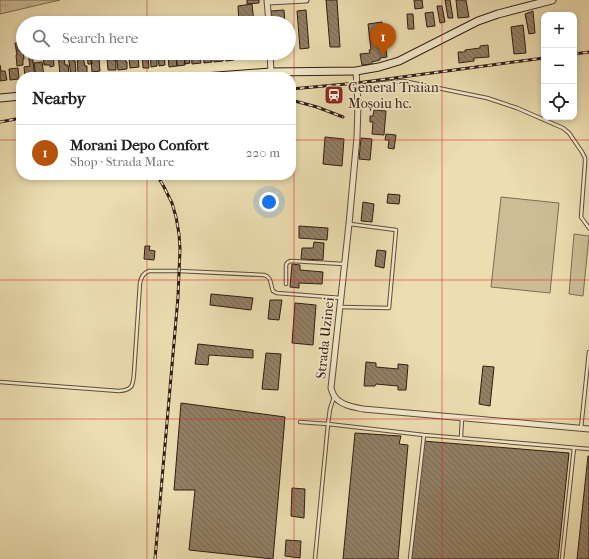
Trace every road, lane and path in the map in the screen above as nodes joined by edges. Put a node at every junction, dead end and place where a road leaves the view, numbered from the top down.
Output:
1 (306, 0) edge
2 (552, 0) edge
3 (268, 1) edge
4 (269, 16) edge
5 (270, 60) edge
6 (356, 71) junction
7 (271, 72) joint
8 (357, 86) junction
9 (16, 96) edge
10 (0, 98) edge
11 (349, 224) junction
12 (589, 228) edge
13 (345, 264) junction
14 (286, 284) dead end
15 (341, 298) junction
16 (340, 307) junction
17 (589, 352) edge
18 (0, 382) edge
19 (334, 397) junction
20 (462, 418) junction
21 (300, 422) dead end
22 (328, 424) junction
23 (581, 429) junction
24 (589, 429) edge
25 (424, 435) junction
26 (461, 437) junction
27 (574, 448) junction
28 (589, 449) edge
29 (315, 559) edge
30 (410, 559) edge
31 (562, 559) edge

1 - 3 street
2 - 6 main road
3 - 4 street
5 - 7 street
6 - 7 main road
6 - 8 street, Strada Uzinei
8 - 11 street, Strada Uzinei
8 - 12 lane
9 - 10 main road
11 - 13 street, Strada Uzinei
11 - 16 lane
13 - 14 lane
13 - 15 street, Strada Uzinei
15 - 16 street, Strada Uzinei
15 - 18 lane
16 - 19 street, Strada Uzinei
17 - 23 lane
19 - 20 street, Strada Uzinei
19 - 22 lane
20 - 23 street, Strada Uzinei
20 - 26 lane
21 - 22 lane
22 - 25 lane
22 - 29 lane
23 - 24 street, Strada Uzinei
25 - 26 lane
25 - 30 lane
26 - 27 lane
27 - 28 lane
27 - 31 lane

